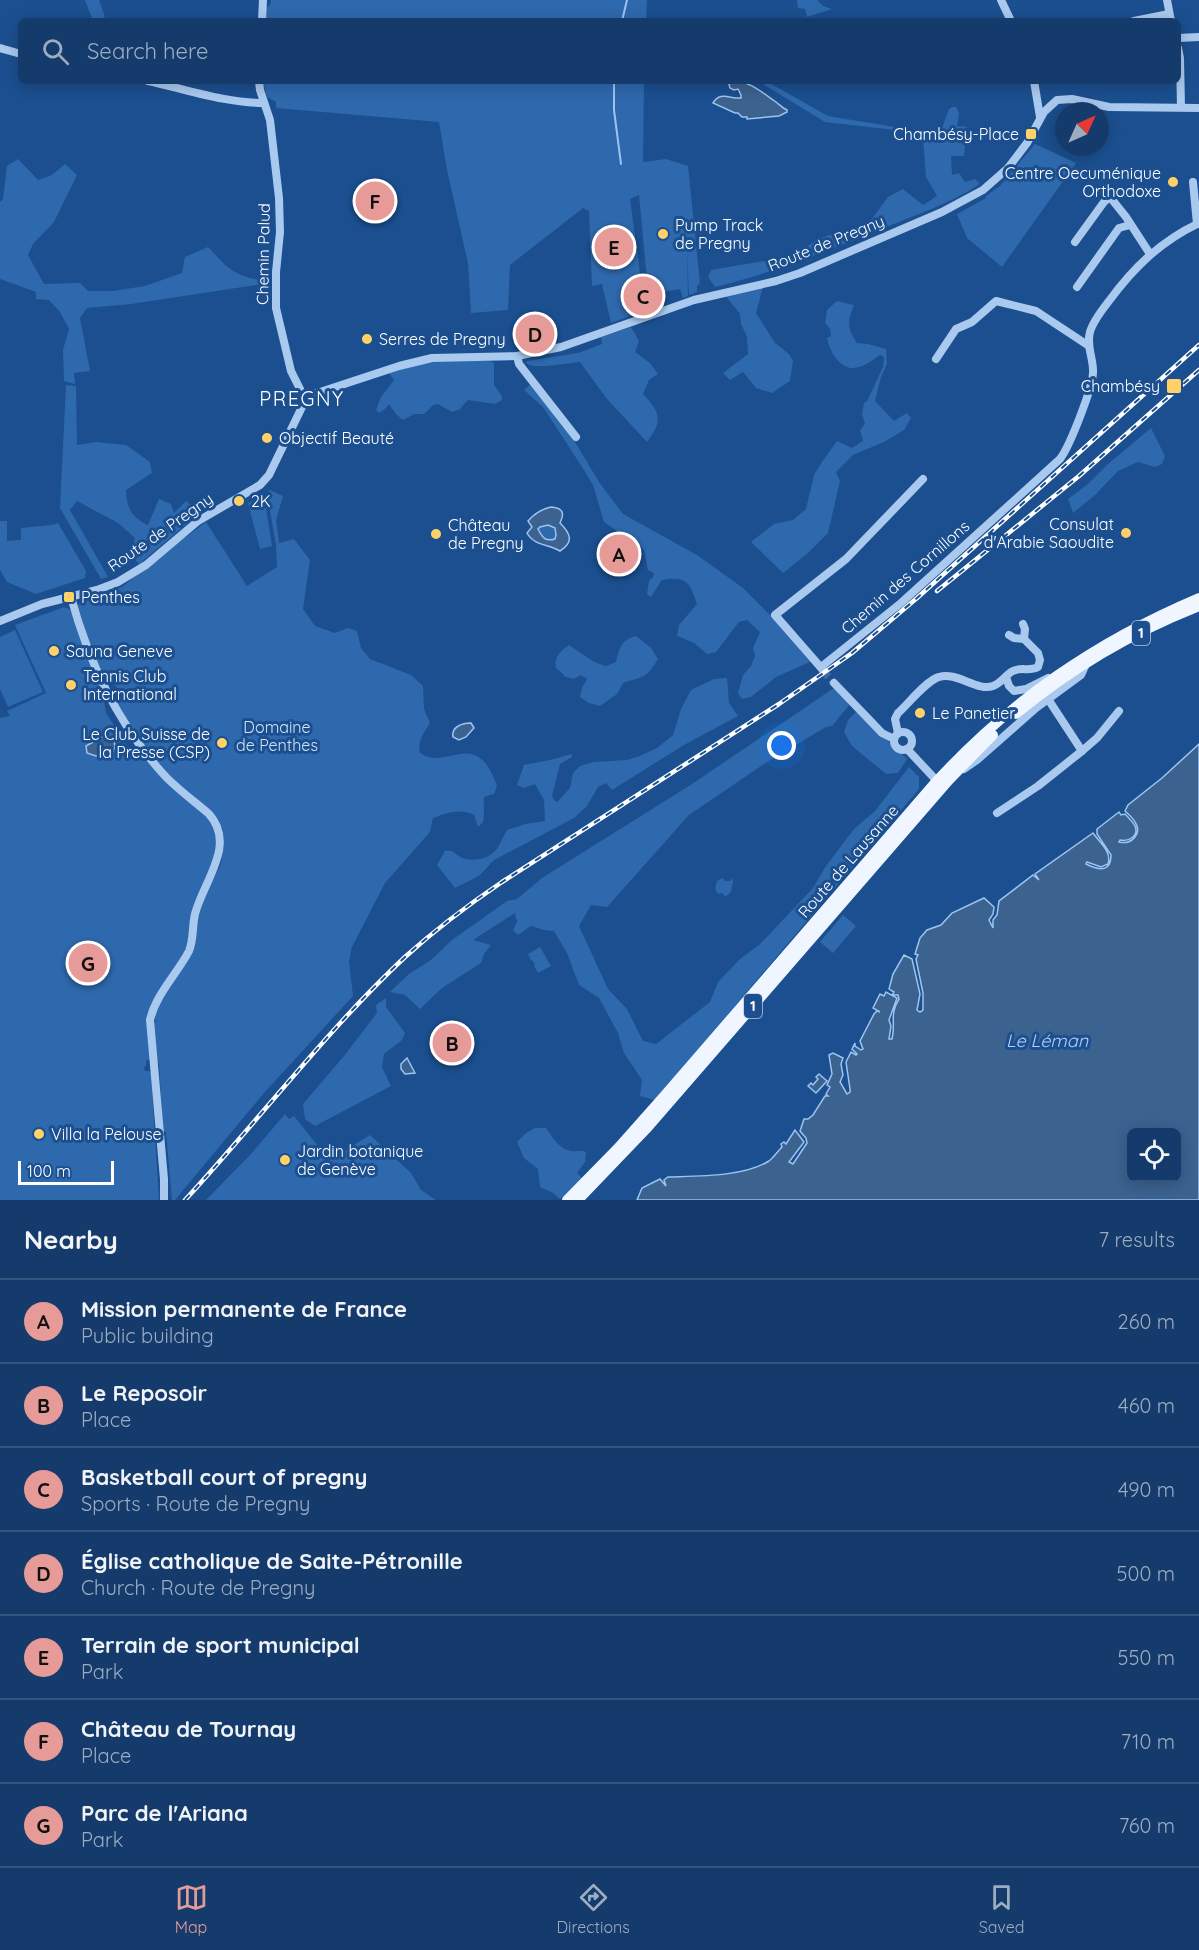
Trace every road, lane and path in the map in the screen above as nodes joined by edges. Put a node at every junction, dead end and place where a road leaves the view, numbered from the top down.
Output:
1 (1000, 0) edge
2 (1167, 0) edge
3 (263, 1) edge
4 (1170, 17) edge
5 (262, 18) edge
6 (1009, 18) edge
7 (1199, 37) edge
8 (1181, 38) edge
9 (0, 48) edge
10 (18, 53) edge
11 (161, 84) edge
12 (259, 84) edge
13 (1034, 84) edge
14 (1181, 84) edge
15 (264, 103) junction
16 (1181, 107) junction
17 (1199, 108) edge
18 (1040, 117) junction
19 (1193, 182) dead end
20 (1198, 223) edge
21 (1130, 225) junction
22 (1075, 242) dead end
23 (1150, 254) junction
24 (1077, 287) dead end
25 (1089, 346) junction
26 (517, 356) junction
27 (936, 359) dead end
28 (306, 401) junction
29 (576, 437) dead end
30 (923, 479) dead end
31 (71, 597) junction
32 (1199, 598) edge
33 (1199, 606) edge
34 (0, 621) edge
35 (1023, 624) dead end
36 (1009, 635) dead end
37 (1024, 639) junction
38 (1086, 664) junction
39 (1060, 672) junction
40 (1006, 677) junction
41 (834, 683) tunnel mouth
42 (1048, 699) junction
43 (1119, 711) dead end
44 (896, 736) junction
45 (907, 749) junction
46 (1082, 751) junction
47 (923, 767) junction
48 (958, 770) junction
49 (940, 783) junction
50 (926, 794) junction
51 (997, 813) dead end
52 (164, 1200) edge
53 (567, 1200) edge
54 (578, 1200) edge

1 - 6 street
2 - 4 street
3 - 5 street
7 - 8 street
9 - 10 street
11 - 15 street
12 - 15 street, Chemin Palud
13 - 18 street
14 - 16 street
15 - 28 street, Chemin Palud
16 - 17 street
16 - 18 street
18 - 26 street, Route de Pregny
19 - 20 street
20 - 23 street, Chemin des Cornillons
21 - 22 street
21 - 23 street
21 - 24 street
23 - 25 street, Chemin des Cornillons
25 - 27 street
25 - 30 street, Chemin des Cornillons
26 - 28 street, Route de Pregny
26 - 29 street
28 - 31 street, Route de Pregny
31 - 34 street, Route de Pregny
31 - 52 street
32 - 39 main road, Route de Lausanne / 1
33 - 38 main road, Route de Lausanne / 1
35 - 37 street
36 - 37 street
37 - 40 street
38 - 42 street, Route de Lausanne
38 - 48 main road, Route de Lausanne / 1
39 - 40 street
39 - 49 main road, Route de Lausanne / 1
40 - 44 street
41 - 44 street
42 - 46 street
42 - 48 street, Route de Lausanne
43 - 46 street
44 - 45 street
44 - 45 street
45 - 47 street
46 - 51 street
47 - 49 street
47 - 50 street
48 - 49 main road, Route de Lausanne / 1
49 - 50 main road, Route de Lausanne / 1
49 - 54 main road, Route de Lausanne / 1
50 - 53 main road, Route de Lausanne / 1

